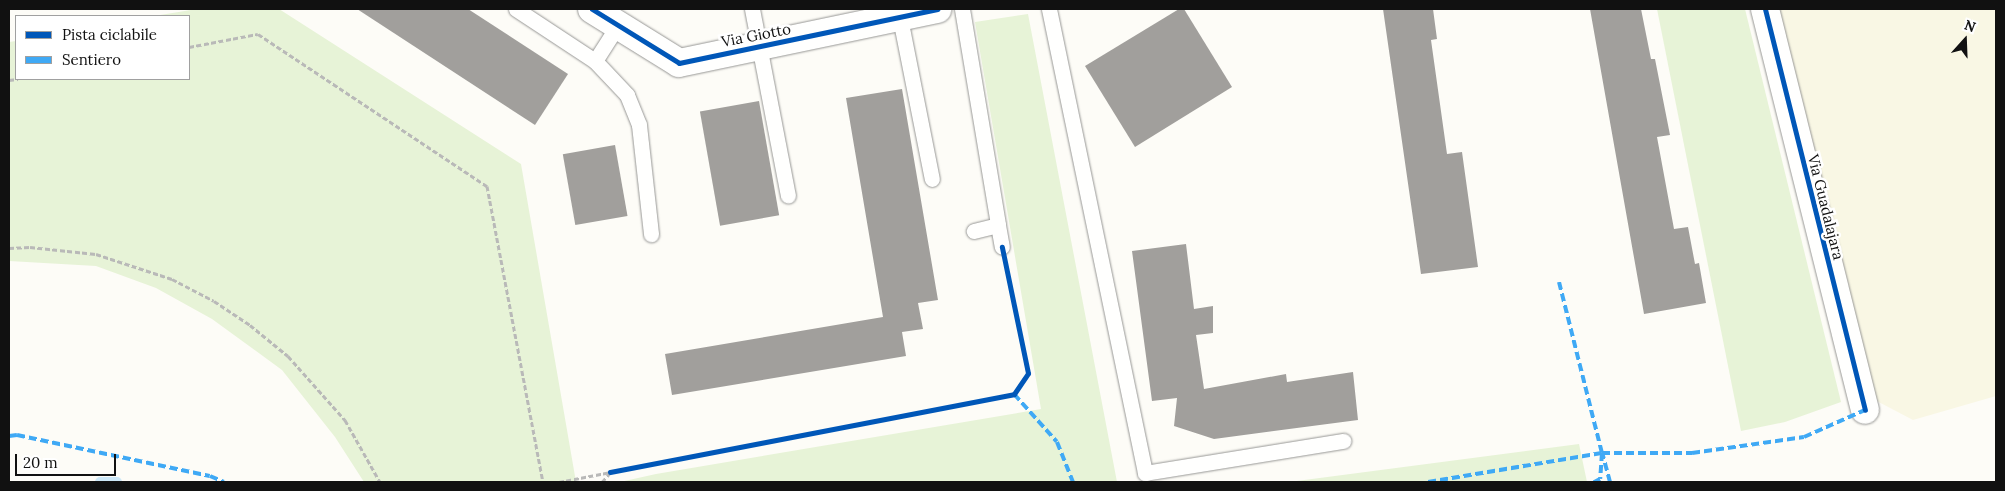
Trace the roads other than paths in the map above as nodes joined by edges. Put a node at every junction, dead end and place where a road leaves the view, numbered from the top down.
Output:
1 (516, 9) edge
2 (592, 9) edge
3 (752, 9) edge
4 (937, 9) edge
5 (962, 9) edge
6 (1049, 9) edge
7 (1765, 9) edge
8 (900, 18) junction
9 (618, 26) junction
10 (760, 46) junction
11 (595, 61) junction
12 (932, 179) dead end
13 (788, 196) dead end
14 (998, 225) junction
15 (974, 231) dead end
16 (651, 234) dead end
17 (1002, 247) road end
18 (1865, 410) dead end
19 (1343, 441) dead end

1 - 11 lane
2 - 9 street, Via Giotto
3 - 10 lane
4 - 8 street, Via Giotto
5 - 14 lane
6 - 19 lane
7 - 18 street, Via Guadalajara
8 - 10 street, Via Giotto
8 - 12 lane
9 - 10 street, Via Giotto
9 - 11 lane
10 - 13 lane
11 - 16 lane
14 - 15 lane
14 - 17 lane

